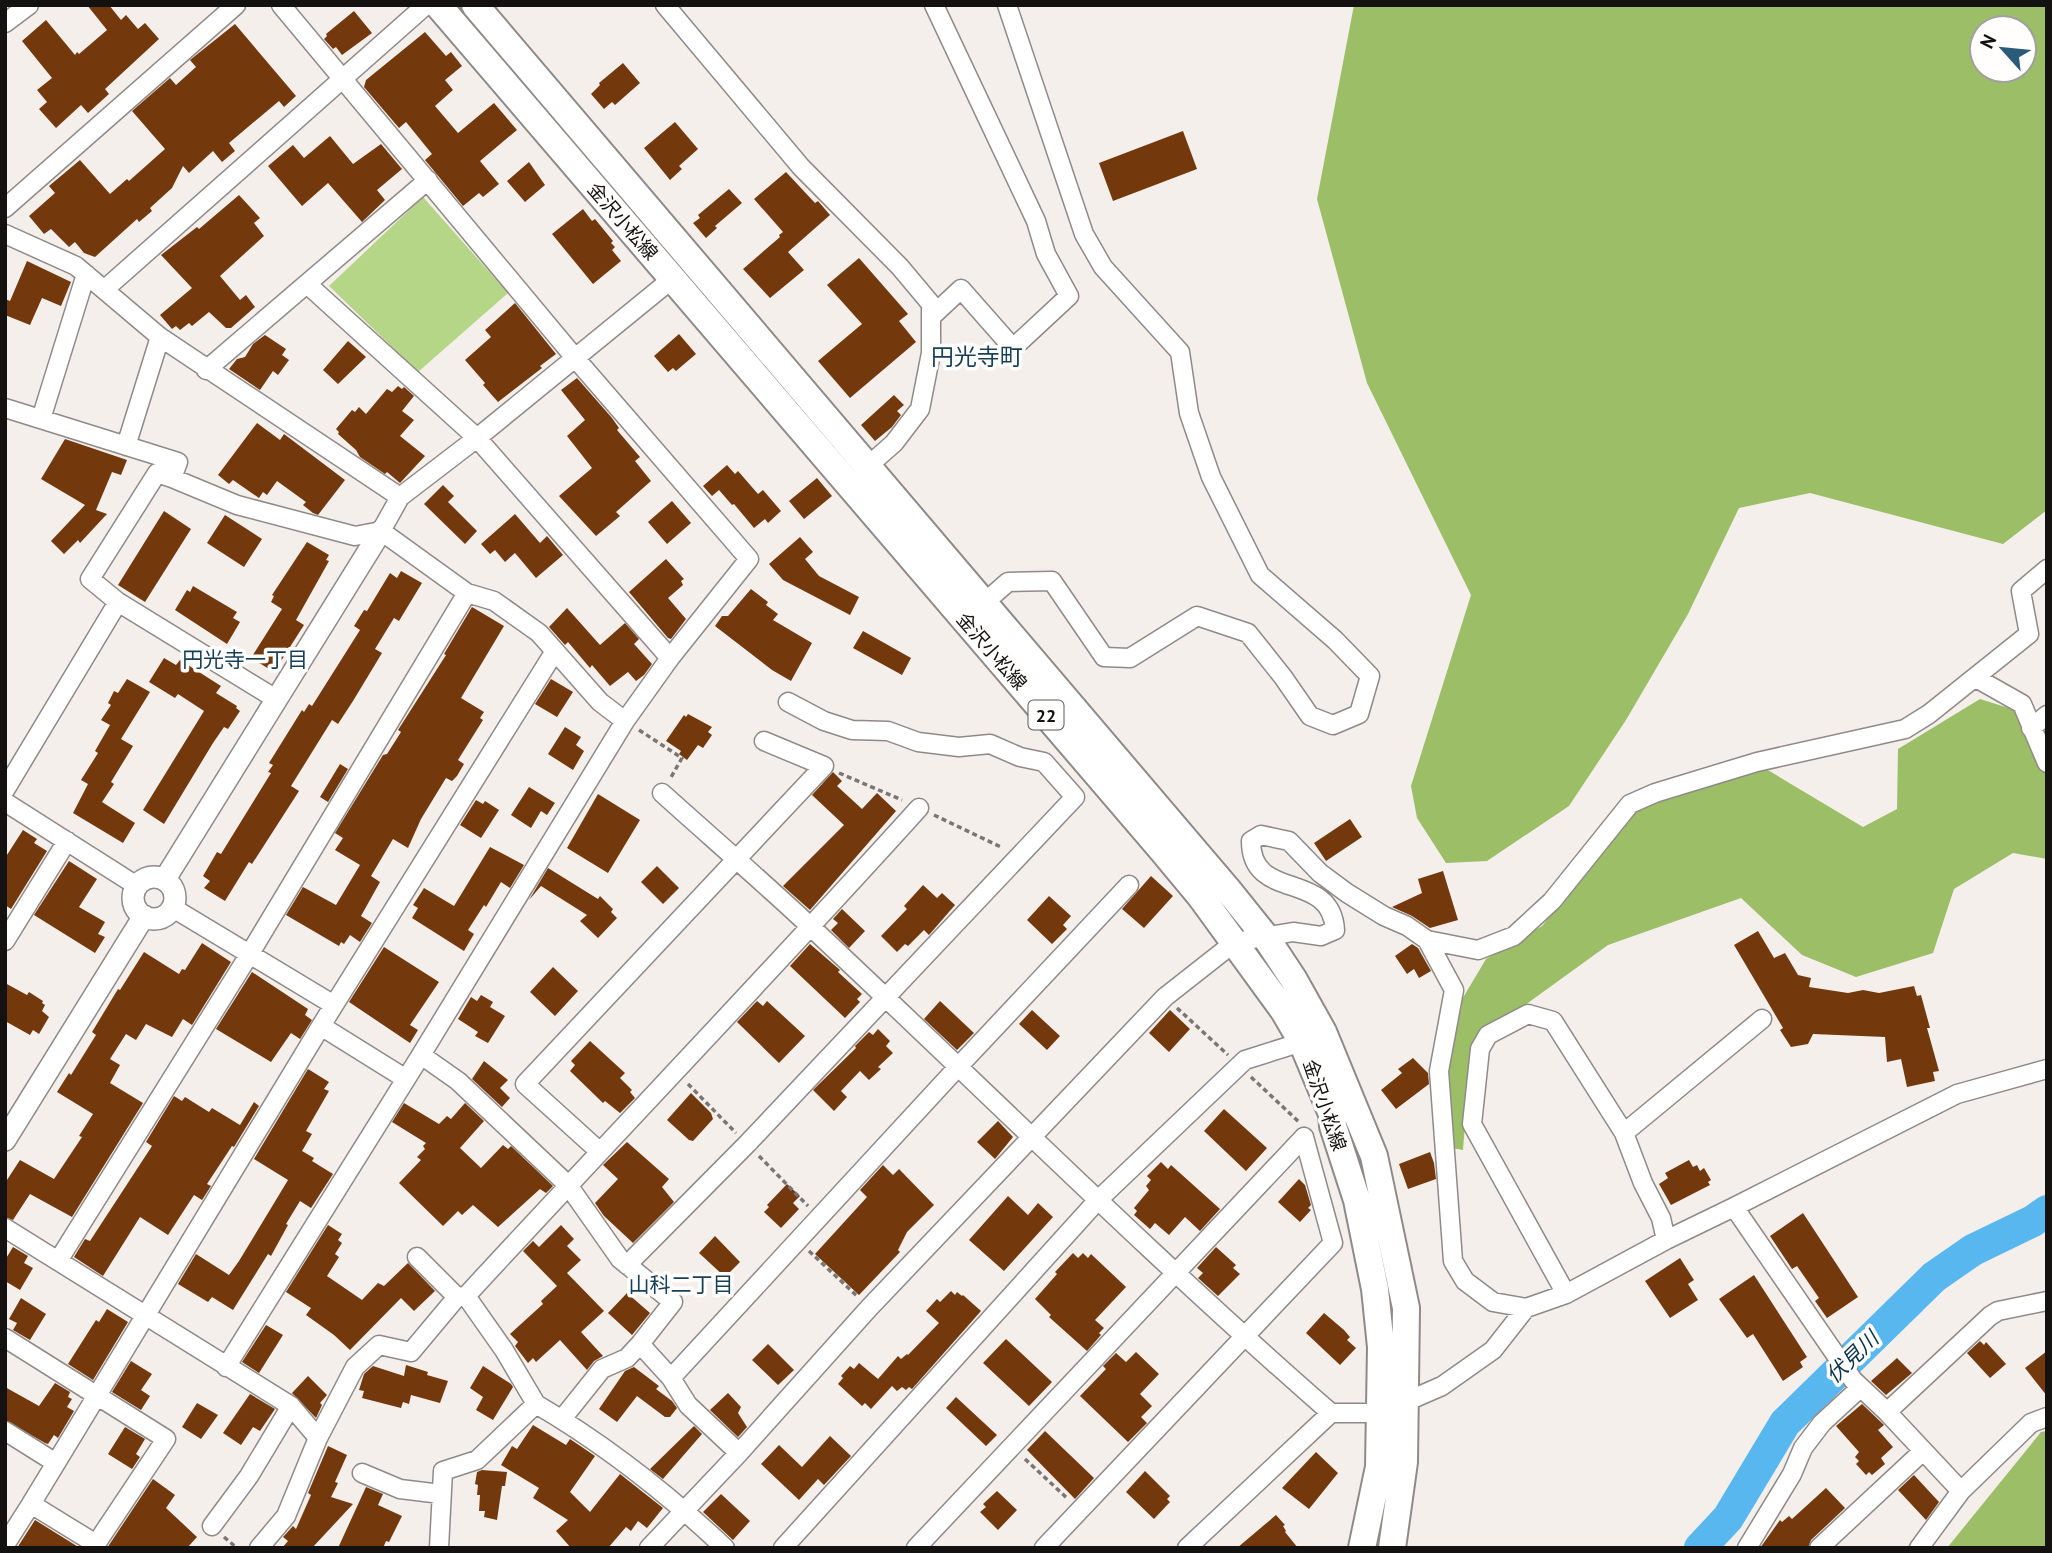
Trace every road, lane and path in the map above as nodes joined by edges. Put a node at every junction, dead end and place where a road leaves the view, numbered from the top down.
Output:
1 (29, 5) edge
2 (236, 5) edge
3 (281, 5) edge
4 (426, 5) edge
5 (438, 5) edge
6 (475, 5) edge
7 (665, 5) edge
8 (934, 5) edge
9 (1007, 5) edge
10 (5, 23) edge
11 (344, 78) junction
12 (428, 180) junction
13 (5, 208) edge
14 (5, 234) edge
15 (86, 274) junction
16 (673, 279) junction
17 (307, 284) junction
18 (105, 289) junction
19 (931, 317) junction
20 (160, 337) junction
21 (576, 359) junction
22 (206, 370) junction
23 (7, 411) edge
24 (41, 419) junction
25 (477, 438) junction
26 (126, 446) junction
27 (868, 466) junction
28 (172, 478) junction
29 (400, 496) junction
30 (380, 531) junction
31 (2047, 569) edge
32 (467, 593) junction
33 (118, 602) junction
34 (984, 603) junction
35 (555, 651) junction
36 (670, 658) junction
37 (1976, 678) junction
38 (276, 699) junction
39 (788, 702) dead end
40 (2047, 715) edge
41 (625, 721) junction
42 (2031, 728) junction
43 (764, 741) dead end
44 (2047, 763) edge
45 (5, 790) edge
46 (662, 793) joint
47 (5, 802) edge
48 (919, 808) dead end
49 (67, 841) junction
50 (734, 859) junction
51 (164, 879) junction
52 (1129, 885) dead end
53 (137, 886) junction
54 (173, 908) junction
55 (144, 916) junction
56 (811, 927) junction
57 (1265, 936) junction
58 (1427, 940) junction
59 (5, 941) edge
60 (1235, 942) junction
61 (249, 955) junction
62 (885, 999) junction
63 (334, 1005) junction
64 (1762, 1019) dead end
65 (321, 1026) junction
66 (1302, 1042) junction
67 (421, 1055) junction
68 (957, 1068) junction
69 (2047, 1069) edge
70 (406, 1079) junction
71 (1624, 1133) junction
72 (1031, 1138) junction
73 (5, 1140) edge
74 (599, 1151) junction
75 (568, 1185) junction
76 (1097, 1201) junction
77 (1734, 1207) junction
78 (5, 1228) edge
79 (797, 1240) junction
80 (1666, 1240) junction
81 (417, 1257) dead end
82 (58, 1261) junction
83 (627, 1265) junction
84 (1175, 1273) junction
85 (1566, 1294) junction
86 (461, 1297) junction
87 (2047, 1301) edge
88 (869, 1308) junction
89 (1526, 1308) junction
90 (146, 1317) junction
91 (1244, 1337) junction
92 (5, 1338) edge
93 (640, 1344) junction
94 (226, 1367) junction
95 (671, 1378) junction
96 (1856, 1384) junction
97 (97, 1396) junction
98 (1406, 1403) junction
99 (536, 1404) junction
100 (291, 1406) junction
101 (1887, 1412) junction
102 (1331, 1413) junction
103 (1380, 1413) junction
104 (2047, 1417) edge
105 (562, 1419) junction
106 (5, 1431) edge
107 (318, 1438) junction
108 (1923, 1452) junction
109 (739, 1453) junction
110 (1020, 1454) dead end
111 (56, 1463) junction
112 (362, 1473) dead end
113 (1961, 1490) junction
114 (440, 1494) junction
115 (31, 1504) junction
116 (685, 1510) junction
117 (1080, 1510) junction
118 (212, 1526) dead end
119 (5, 1545) edge
120 (259, 1548) edge
121 (439, 1548) edge
122 (649, 1548) edge
123 (724, 1548) edge
124 (783, 1548) edge
125 (915, 1548) edge
126 (1044, 1548) edge
127 (1187, 1548) edge
128 (1362, 1548) edge
129 (1392, 1548) edge
130 (1747, 1548) edge
131 (1819, 1548) edge
132 (1919, 1548) edge

1 - 10 street
2 - 13 street
3 - 11 street
4 - 11 street
5 - 16 main road, 金沢小松線 / 22
6 - 27 main road, 金沢小松線 / 22
7 - 19 street
8 - 19 street
9 - 34 street
11 - 12 street
11 - 18 street
12 - 17 street
12 - 21 street
14 - 15 street
15 - 18 street
15 - 24 street
16 - 21 street
16 - 60 main road, 金沢小松線 / 22
17 - 22 street
17 - 25 street
18 - 20 street
19 - 27 street
20 - 22 street
20 - 26 street
21 - 25 street
21 - 36 street
22 - 29 street
23 - 24 street
24 - 26 street
25 - 29 street
25 - 36 street
26 - 28 street
27 - 34 main road, 金沢小松線 / 22
28 - 30 street
28 - 33 street
29 - 30 street
30 - 32 street
30 - 38 street
31 - 37 street
32 - 35 street
32 - 61 street
33 - 38 street
33 - 45 street
34 - 57 main road, 金沢小松線 / 22
35 - 41 street
35 - 63 street
36 - 41 street
37 - 42 street
37 - 58 street
38 - 51 street
39 - 62 street
40 - 42 street
41 - 46 path
41 - 67 street
42 - 44 street
43 - 50 street
46 - 50 street
47 - 49 street
48 - 56 street
49 - 53 street
49 - 59 street
50 - 56 street
50 - 74 street
51 - 53 street
51 - 54 street
52 - 68 street
53 - 55 street
54 - 55 street
54 - 61 street
55 - 73 street
56 - 62 street
56 - 74 street
57 - 58 street
57 - 60 street
57 - 98 main road, 金沢小松線 / 22
58 - 89 street
60 - 66 main road, 金沢小松線 / 22
60 - 72 street
61 - 63 street
61 - 82 street
62 - 68 street
62 - 83 street
63 - 65 street
64 - 71 street
65 - 70 street
65 - 90 street
66 - 76 street
66 - 103 main road, 金沢小松線 / 22
67 - 70 street
67 - 75 street
68 - 72 street
68 - 79 street
69 - 77 street
70 - 94 street
71 - 80 street
71 - 85 street
72 - 76 street
72 - 88 street
74 - 75 street
75 - 83 street
75 - 86 street
76 - 84 street
76 - 124 street
77 - 80 street
77 - 96 street
78 - 82 street
79 - 88 path
79 - 95 street
80 - 85 street
81 - 86 street
82 - 90 street
83 - 93 street
84 - 91 street
84 - 91 street
84 - 125 street
85 - 89 street
86 - 99 street
86 - 107 street
87 - 101 street
88 - 109 street
89 - 98 street
90 - 94 street
90 - 97 street
91 - 102 street
91 - 117 street
92 - 97 street
93 - 95 street
93 - 105 street
94 - 100 street
95 - 109 street
96 - 101 street
96 - 130 street
97 - 111 street
97 - 115 street
98 - 103 street
98 - 129 main road, 金沢小松線 / 22
99 - 105 street
99 - 114 street
100 - 107 street
100 - 118 street
101 - 108 street
102 - 103 street
102 - 127 street
103 - 128 main road, 金沢小松線 / 22
104 - 113 street
105 - 116 street
106 - 111 street
107 - 120 street
108 - 113 street
108 - 131 street
109 - 116 street
110 - 117 path
111 - 115 street
112 - 114 street
113 - 132 street
114 - 121 street
115 - 119 street
116 - 122 street
116 - 123 street
117 - 126 street

